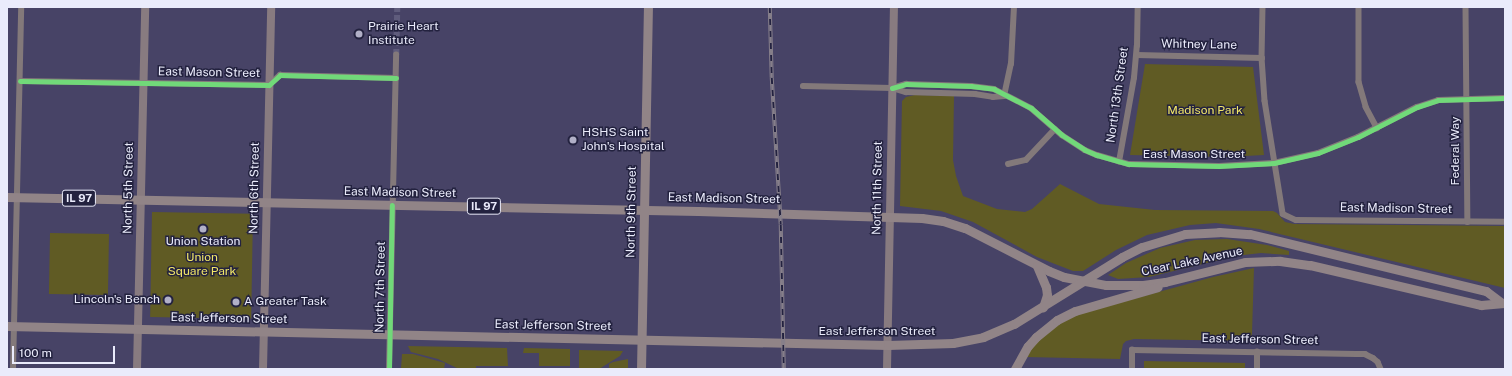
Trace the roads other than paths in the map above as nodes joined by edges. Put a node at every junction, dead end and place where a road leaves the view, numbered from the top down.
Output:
1 (21, 7) edge
2 (145, 7) edge
3 (271, 7) edge
4 (648, 7) edge
5 (894, 7) edge
6 (1014, 7) edge
7 (1138, 7) edge
8 (1263, 7) edge
9 (1359, 7) edge
10 (1466, 7) edge
11 (396, 55) tunnel mouth
12 (1137, 55) junction
13 (1262, 58) junction
14 (396, 78) junction
15 (20, 81) junction
16 (143, 82) junction
17 (269, 85) junction
18 (803, 86) dead end
19 (892, 88) junction
20 (1004, 96) junction
21 (1467, 98) junction
22 (1505, 98) edge
23 (1377, 128) junction
24 (1055, 129) junction
25 (1119, 162) junction
26 (1274, 163) junction
27 (1008, 164) dead end
28 (7, 197) edge
29 (17, 197) junction
30 (141, 200) junction
31 (267, 202) junction
32 (392, 204) junction
33 (644, 210) junction
34 (889, 216) junction
35 (1468, 222) junction
36 (1505, 222) edge
37 (1037, 266) junction
38 (1195, 274) junction
39 (1083, 281) junction
40 (1504, 303) edge
41 (1043, 307) junction
42 (11, 326) edge
43 (138, 329) junction
44 (264, 332) junction
45 (390, 335) junction
46 (642, 339) junction
47 (888, 345) junction
48 (1257, 352) junction
49 (14, 369) edge
50 (137, 369) edge
51 (263, 369) edge
52 (389, 369) edge
53 (641, 369) edge
54 (887, 369) edge
55 (1015, 369) edge
56 (1132, 369) edge
57 (1257, 369) edge
58 (1381, 369) edge

1 - 15 street
2 - 16 main road, North 5th Street
3 - 17 main road, North 6th Street
4 - 33 main road, North 9th Street
5 - 19 main road, North 11th Street
6 - 20 street
7 - 12 street, North 13th Street
8 - 13 street
9 - 23 street
10 - 21 street, Federal Way
11 - 14 street, North 7th Street
12 - 13 street, Whitney Lane
12 - 25 street, North 13th Street
13 - 26 street
14 - 17 street, East Mason Street
14 - 32 street, North 7th Street
15 - 16 street, East Mason Street
15 - 29 street
16 - 17 street, East Mason Street
16 - 30 main road, North 5th Street
17 - 31 main road, North 6th Street
18 - 19 street, East Mason Street
19 - 20 street, East Mason Street
19 - 34 main road, North 11th Street
20 - 24 street, East Mason Street
21 - 22 street, East Mason Street
21 - 23 street, East Mason Street
21 - 35 street, Federal Way
23 - 26 street, East Mason Street
24 - 25 street, East Mason Street
24 - 27 street
25 - 26 street, East Mason Street
26 - 35 street, East Madison Street
28 - 29 main road, East Madison Street / IL 97
29 - 30 main road, East Madison Street / IL 97
29 - 42 street
30 - 31 main road, East Madison Street / IL 97
30 - 43 main road, North 5th Street
31 - 32 main road, East Madison Street / IL 97
31 - 44 main road, North 6th Street
32 - 33 main road, East Madison Street / IL 97
32 - 45 street, North 7th Street
33 - 34 main road, East Madison Street
33 - 46 main road, North 9th Street
34 - 37 main road, East Madison Street
34 - 47 main road, North 11th Street
35 - 36 street, East Madison Street
37 - 39 main road, East Madison Street
37 - 41 main road
38 - 39 main road, Clear Lake Avenue
38 - 40 main road, Clear Lake Avenue
38 - 55 main road
39 - 40 main road, Clear Lake Avenue
39 - 41 main road, East Jefferson Street
41 - 47 main road, East Jefferson Street
42 - 43 main road, East Jefferson Street
42 - 49 street
43 - 44 main road, East Jefferson Street
43 - 50 main road, North 5th Street
44 - 45 main road, East Jefferson Street
44 - 51 main road, North 6th Street
45 - 46 main road, East Jefferson Street
45 - 52 street, North 7th Street
46 - 47 main road, East Jefferson Street
46 - 53 main road, North 9th Street
47 - 54 main road, North 11th Street
48 - 56 street, East Jefferson Street
48 - 57 street
48 - 58 street, East Jefferson Street

